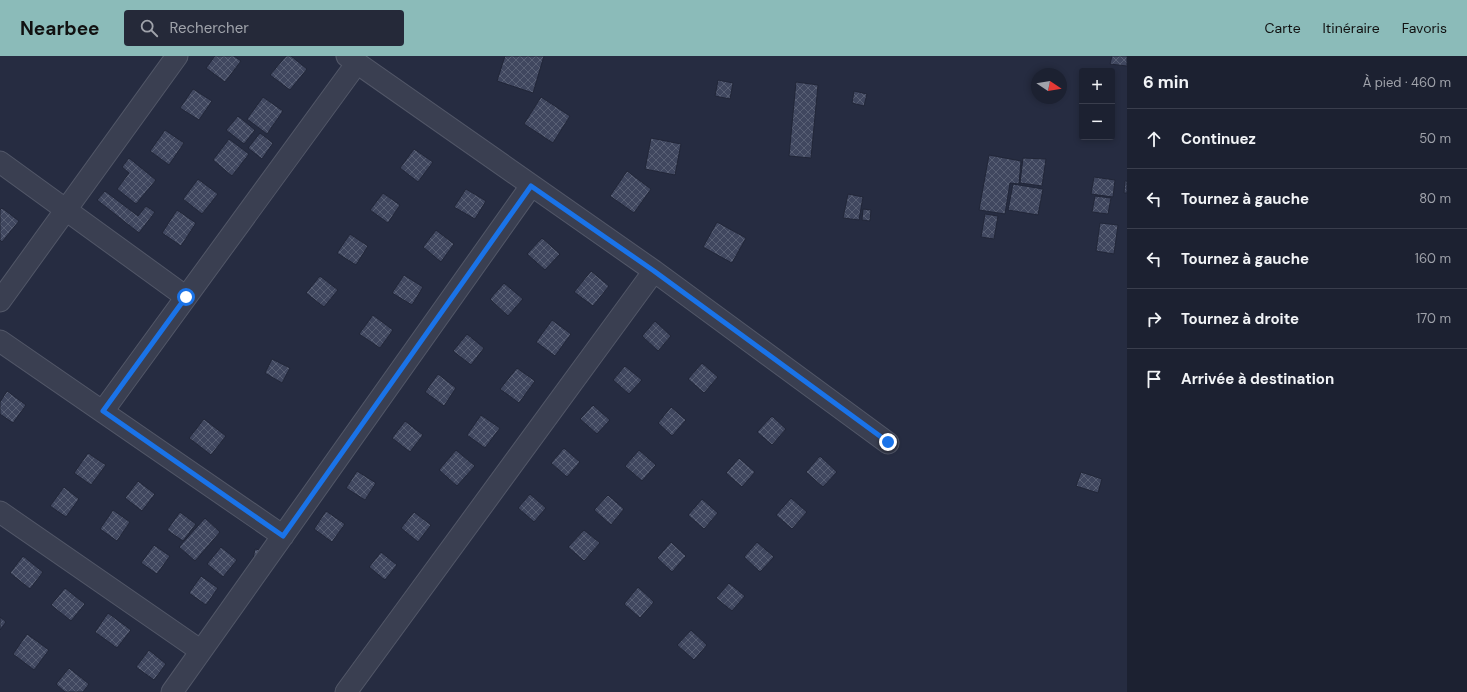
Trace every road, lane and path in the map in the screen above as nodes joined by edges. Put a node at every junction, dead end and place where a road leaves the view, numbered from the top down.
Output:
1 (177, 56) edge
2 (352, 60) edge
3 (0, 162) edge
4 (531, 186) junction
5 (66, 210) junction
6 (654, 271) junction
7 (186, 297) junction
8 (0, 301) edge
9 (0, 341) edge
10 (103, 411) junction
11 (888, 442) dead end
12 (0, 512) edge
13 (283, 536) junction
14 (201, 651) junction
15 (172, 692) edge
16 (346, 692) edge

1 - 5 street
2 - 4 street
2 - 7 street
3 - 5 street
4 - 6 street
4 - 13 street
5 - 7 street
5 - 8 street
6 - 11 street
6 - 16 street
7 - 10 street
9 - 10 street
10 - 13 street
12 - 14 street
13 - 14 street
14 - 15 street

